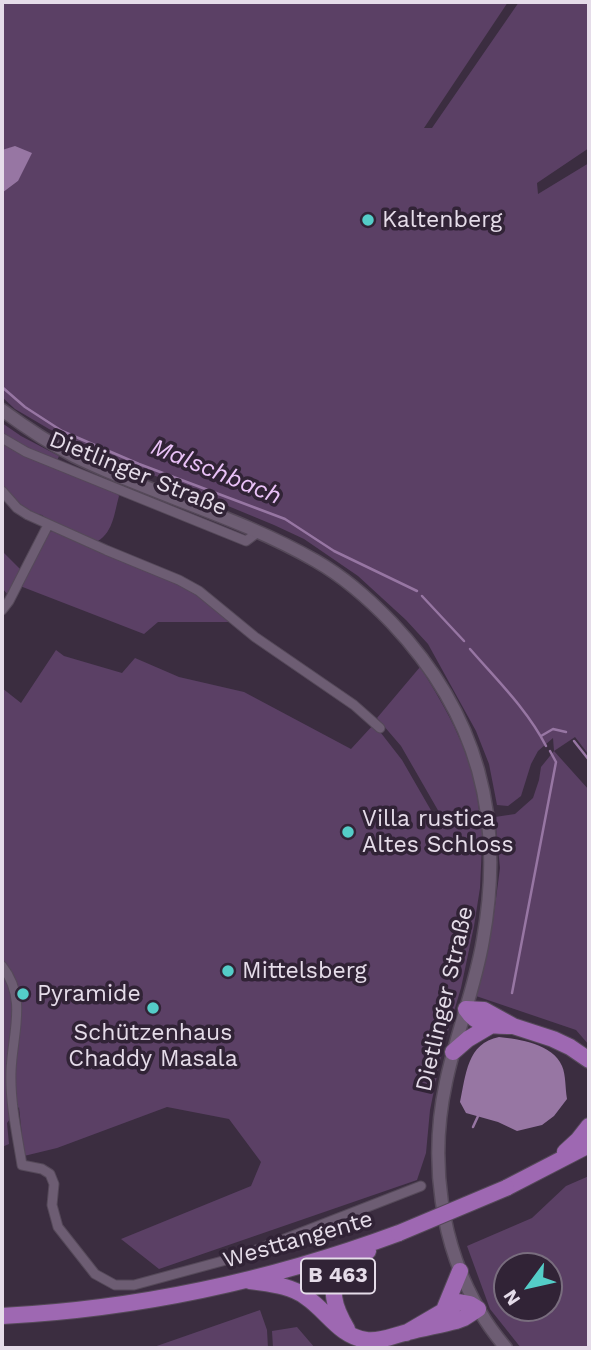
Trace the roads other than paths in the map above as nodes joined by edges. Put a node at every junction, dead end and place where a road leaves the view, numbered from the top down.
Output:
1 (2, 410) edge
2 (2, 438) edge
3 (2, 491) edge
4 (48, 525) junction
5 (258, 532) junction
6 (2, 610) edge
7 (380, 728) dead end
8 (2, 965) edge
9 (466, 1009) junction
10 (490, 1026) junction
11 (513, 1026) junction
12 (573, 1049) junction
13 (453, 1052) junction
14 (589, 1060) edge
15 (589, 1069) edge
16 (589, 1126) edge
17 (589, 1145) edge
18 (551, 1166) junction
19 (421, 1186) dead end
20 (393, 1236) junction
21 (460, 1271) junction
22 (244, 1280) junction
23 (478, 1309) junction
24 (444, 1310) junction
25 (2, 1316) edge
26 (406, 1333) junction
27 (350, 1334) junction
28 (506, 1348) edge

1 - 5 main road, Dietlinger Straße
2 - 5 street, Dietlinger Straße
3 - 4 street
4 - 6 street
4 - 7 street
5 - 9 main road, Dietlinger Straße
8 - 19 street
9 - 10 highway
9 - 11 highway
9 - 13 main road, Dietlinger Straße
10 - 11 highway
10 - 13 highway
11 - 12 highway
12 - 14 highway
12 - 15 highway
13 - 21 main road, Dietlinger Straße
16 - 18 highway, B 463
17 - 18 highway, Westtangente / B 463
18 - 20 highway, Westtangente / B 463, bridge
20 - 22 highway, Westtangente / B 463
20 - 27 highway, B 463
21 - 23 main road, Dietlinger Straße
21 - 24 highway
22 - 25 highway, Westtangente / B 463
22 - 27 highway, B 463
23 - 24 highway, B 463
23 - 26 highway, B 463
23 - 28 main road, Dietlinger Straße
24 - 26 highway, B 463
26 - 27 highway, B 463

